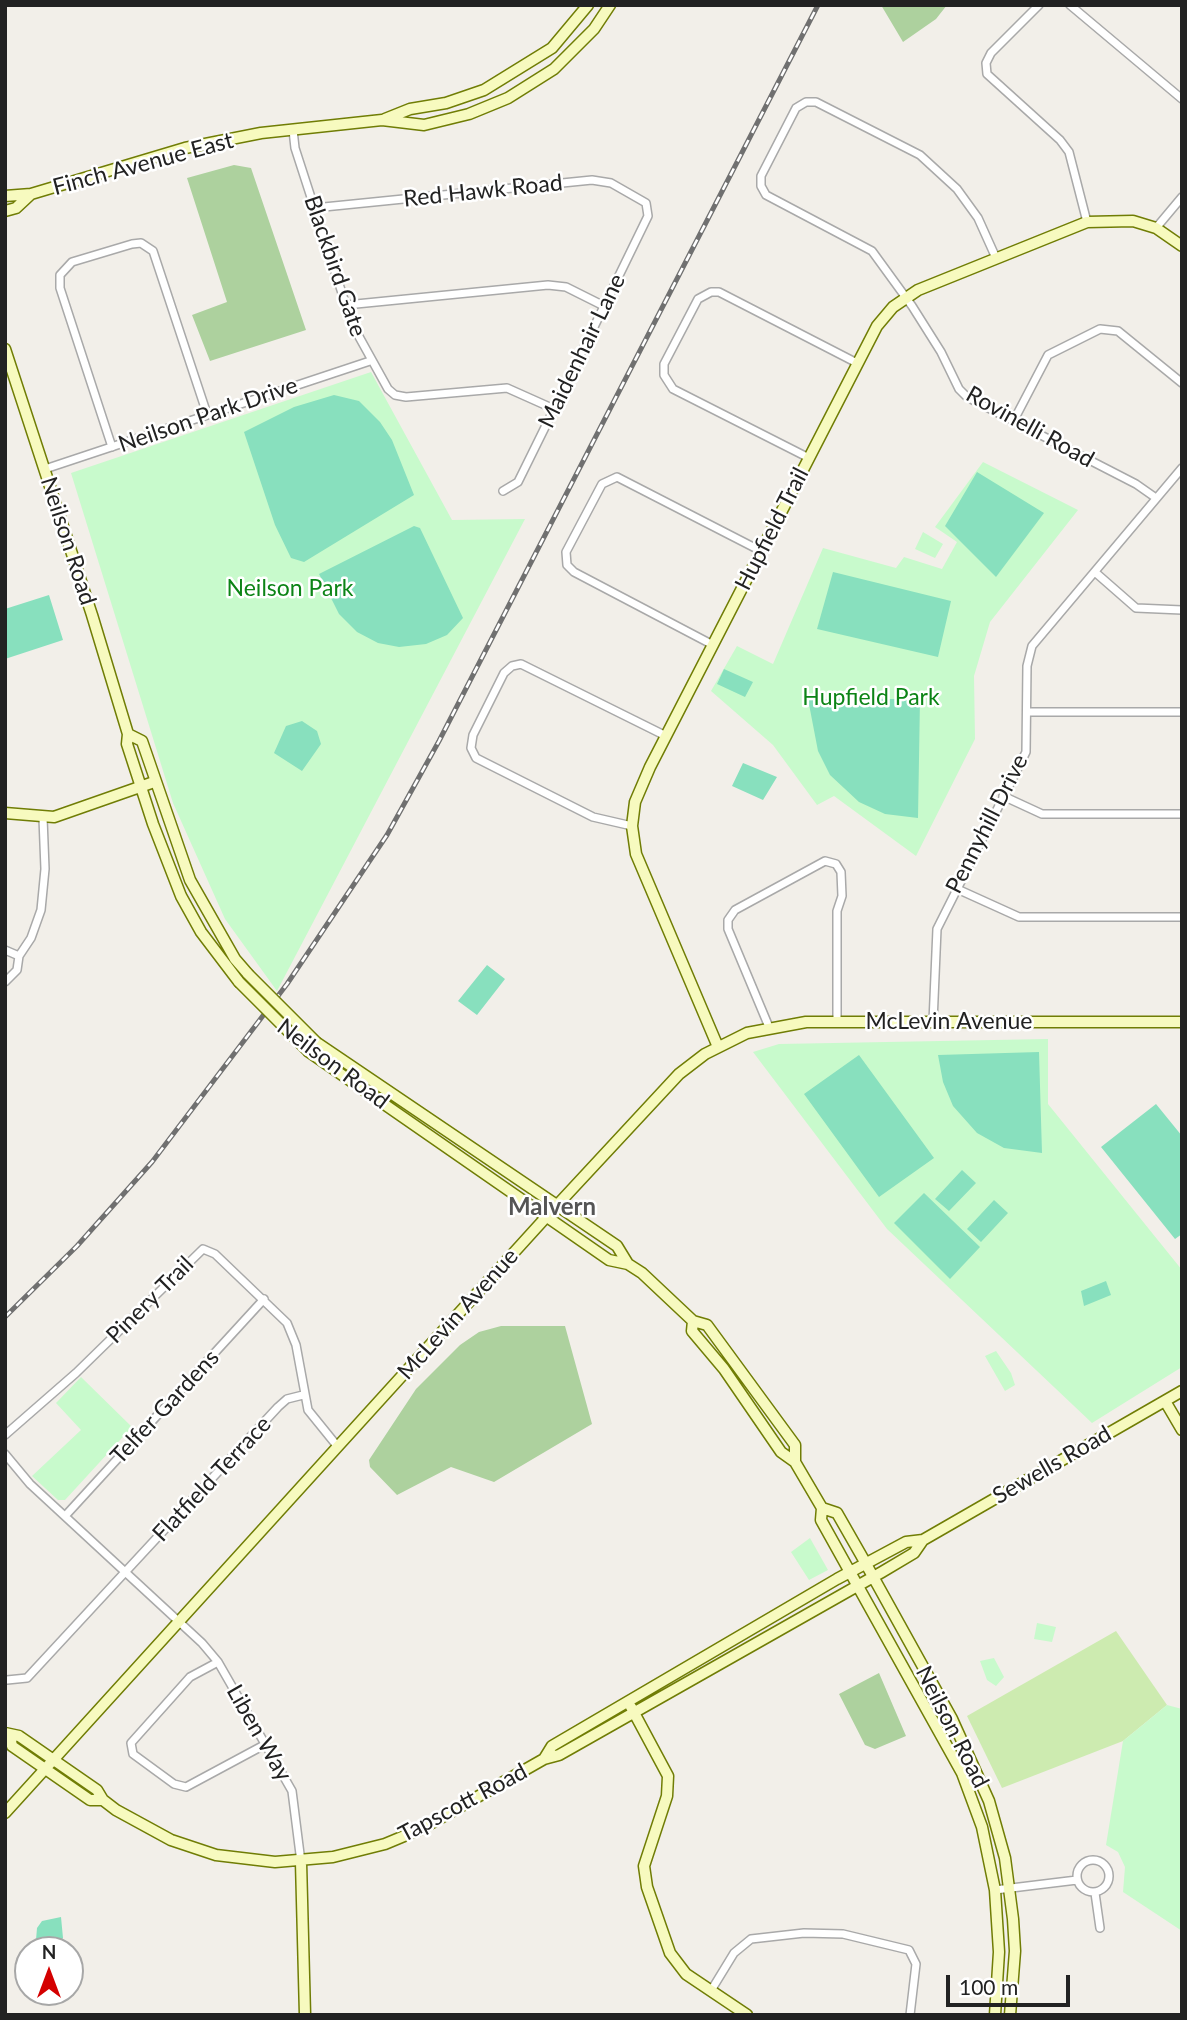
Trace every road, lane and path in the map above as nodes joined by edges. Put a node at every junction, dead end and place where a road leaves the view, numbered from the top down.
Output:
1 (587, 5) edge
2 (610, 5) edge
3 (1039, 5) edge
4 (1070, 5) edge
5 (1182, 99) edge
6 (382, 120) junction
7 (293, 130) junction
8 (30, 194) junction
9 (5, 196) edge
10 (1182, 197) edge
11 (646, 203) joint
12 (314, 208) junction
13 (5, 211) edge
14 (1087, 222) junction
15 (1157, 228) junction
16 (1182, 246) edge
17 (996, 258) junction
18 (905, 298) junction
19 (346, 305) junction
20 (604, 306) junction
21 (5, 349) edge
22 (370, 361) junction
23 (857, 363) junction
24 (1182, 383) edge
25 (555, 409) junction
26 (207, 414) junction
27 (1014, 420) junction
28 (112, 447) junction
29 (809, 458) junction
30 (1182, 468) edge
31 (45, 469) junction
32 (503, 491) dead end
33 (1157, 498) junction
34 (761, 551) junction
35 (1096, 573) junction
36 (1182, 610) edge
37 (713, 645) junction
38 (1027, 712) junction
39 (1182, 712) edge
40 (128, 734) junction
41 (666, 736) junction
42 (155, 782) junction
43 (140, 787) junction
44 (1003, 796) junction
45 (5, 813) edge
46 (1182, 814) edge
47 (43, 818) junction
48 (632, 826) junction
49 (955, 888) junction
50 (1182, 917) edge
51 (5, 950) edge
52 (19, 956) junction
53 (5, 982) edge
54 (838, 1022) junction
55 (933, 1022) junction
56 (1182, 1022) edge
57 (769, 1027) junction
58 (718, 1047) junction
59 (557, 1206) junction
60 (548, 1215) junction
61 (628, 1264) junction
62 (264, 1299) junction
63 (693, 1321) junction
64 (753, 1384) junction
65 (1182, 1391) edge
66 (741, 1392) junction
67 (303, 1395) junction
68 (1165, 1401) junction
69 (1182, 1430) edge
70 (5, 1436) edge
71 (338, 1447) junction
72 (5, 1454) edge
73 (795, 1462) junction
74 (822, 1508) junction
75 (66, 1515) junction
76 (923, 1540) junction
77 (865, 1564) junction
78 (849, 1572) junction
79 (126, 1573) junction
80 (872, 1577) junction
81 (856, 1584) junction
82 (179, 1623) junction
83 (903, 1635) junction
84 (890, 1642) junction
85 (218, 1662) junction
86 (7, 1680) dead end
87 (631, 1707) junction
88 (8, 1734) edge
89 (266, 1744) junction
90 (55, 1760) junction
91 (47, 1769) junction
92 (103, 1801) junction
93 (5, 1813) edge
94 (301, 1862) junction
95 (1077, 1880) junction
96 (1009, 1888) junction
97 (995, 1890) junction
98 (1095, 1892) junction
99 (1100, 1928) dead end
100 (712, 1989) junction
101 (304, 2015) edge
102 (747, 2015) edge
103 (910, 2015) edge
104 (995, 2015) edge
105 (1010, 2015) edge

1 - 6 street, Finch Avenue East
2 - 6 street, Finch Avenue East
3 - 14 street
4 - 5 street
6 - 7 street, Finch Avenue East
7 - 8 street, Finch Avenue East
7 - 12 street, Blackbird Gate
8 - 9 street, Finch Avenue East
8 - 13 street, Finch Avenue East
10 - 15 street
11 - 12 street, Red Hawk Road
11 - 20 street, Maidenhair Lane
12 - 19 street, Blackbird Gate
14 - 15 street, Hupfield Trail
14 - 17 street, Hupfield Trail
15 - 16 street, Hupfield Trail
17 - 18 street, Hupfield Trail
17 - 18 street, Rovinelli Road
18 - 23 street, Hupfield Trail
18 - 27 street, Rovinelli Road
19 - 20 street
19 - 22 street, Blackbird Gate
20 - 25 street, Maidenhair Lane
21 - 31 street, Neilson Road
22 - 25 street, Blackbird Gate
22 - 26 street, Neilson Park Drive
23 - 29 street, Hupfield Trail
23 - 29 street
24 - 27 street
25 - 32 street, Maidenhair Lane
26 - 28 street, Neilson Park Drive
26 - 28 street
27 - 33 street, Rovinelli Road
28 - 31 street, Neilson Park Drive
29 - 34 street, Hupfield Trail
30 - 33 street, Pennyhill Drive
31 - 40 street, Neilson Road
33 - 35 street, Pennyhill Drive
34 - 37 street, Hupfield Trail
34 - 37 street
35 - 36 street
35 - 38 street, Pennyhill Drive
37 - 41 street, Hupfield Trail
38 - 39 street
38 - 44 street, Pennyhill Drive
40 - 42 street, Neilson Road
40 - 43 street, Neilson Road
41 - 48 street, Hupfield Trail
41 - 48 street
42 - 43 street
42 - 59 street, Neilson Road, bridge
43 - 47 street
43 - 60 street, Neilson Road, bridge
44 - 46 street
44 - 49 street, Pennyhill Drive
45 - 47 street
47 - 52 street
48 - 58 street, Hupfield Trail
49 - 50 street
49 - 55 street, Pennyhill Drive
51 - 52 street
52 - 53 street
54 - 55 street, McLevin Avenue
54 - 57 street, McLevin Avenue
54 - 57 street
55 - 56 street, McLevin Avenue
57 - 58 street, McLevin Avenue
58 - 59 street, McLevin Avenue
59 - 60 street, McLevin Avenue
59 - 61 street, Neilson Road
60 - 61 street, Neilson Road
60 - 71 street, McLevin Avenue
61 - 63 street, Neilson Road
62 - 67 street, Pinery Trail
62 - 70 street, Pinery Trail
62 - 75 street, Telfer Gardens
63 - 64 street, Neilson Road
63 - 66 street, Neilson Road
64 - 66 street
64 - 73 street, Neilson Road
65 - 68 street, Sewells Road
66 - 73 street, Neilson Road
67 - 71 street, Pinery Trail
67 - 79 street, Flatfield Terrace
68 - 69 street
68 - 76 street, Sewells Road
71 - 82 street, McLevin Avenue
72 - 75 street
73 - 74 street, Neilson Road
74 - 77 street, Neilson Road
74 - 78 street, Neilson Road
75 - 79 street
76 - 77 street, Sewells Road
76 - 80 street, Sewells Road
77 - 78 street, Tapscott Road
77 - 80 street, Neilson Road
78 - 81 street, Neilson Road
78 - 87 street, Tapscott Road
79 - 82 street
79 - 86 street, Flatfield Terrace
80 - 81 street, Tapscott Road
80 - 83 street, Neilson Road
81 - 84 street, Neilson Road
81 - 87 street, Tapscott Road
82 - 85 street, Liben Way
82 - 90 street, McLevin Avenue
83 - 84 street
83 - 96 street, Neilson Road
84 - 97 street, Neilson Road
85 - 89 street, Liben Way
85 - 89 street
87 - 94 street, Tapscott Road
87 - 100 street
88 - 90 street, Tapscott Road
88 - 91 street, Tapscott Road
89 - 94 street, Liben Way
90 - 91 street, McLevin Avenue
90 - 92 street, Tapscott Road
91 - 92 street, Tapscott Road
91 - 93 street, McLevin Avenue
92 - 94 street, Tapscott Road
94 - 101 street
95 - 96 street
95 - 98 street
95 - 98 street
96 - 97 street
96 - 105 street, Neilson Road
97 - 104 street, Neilson Road
98 - 99 street
100 - 102 street
100 - 103 street

